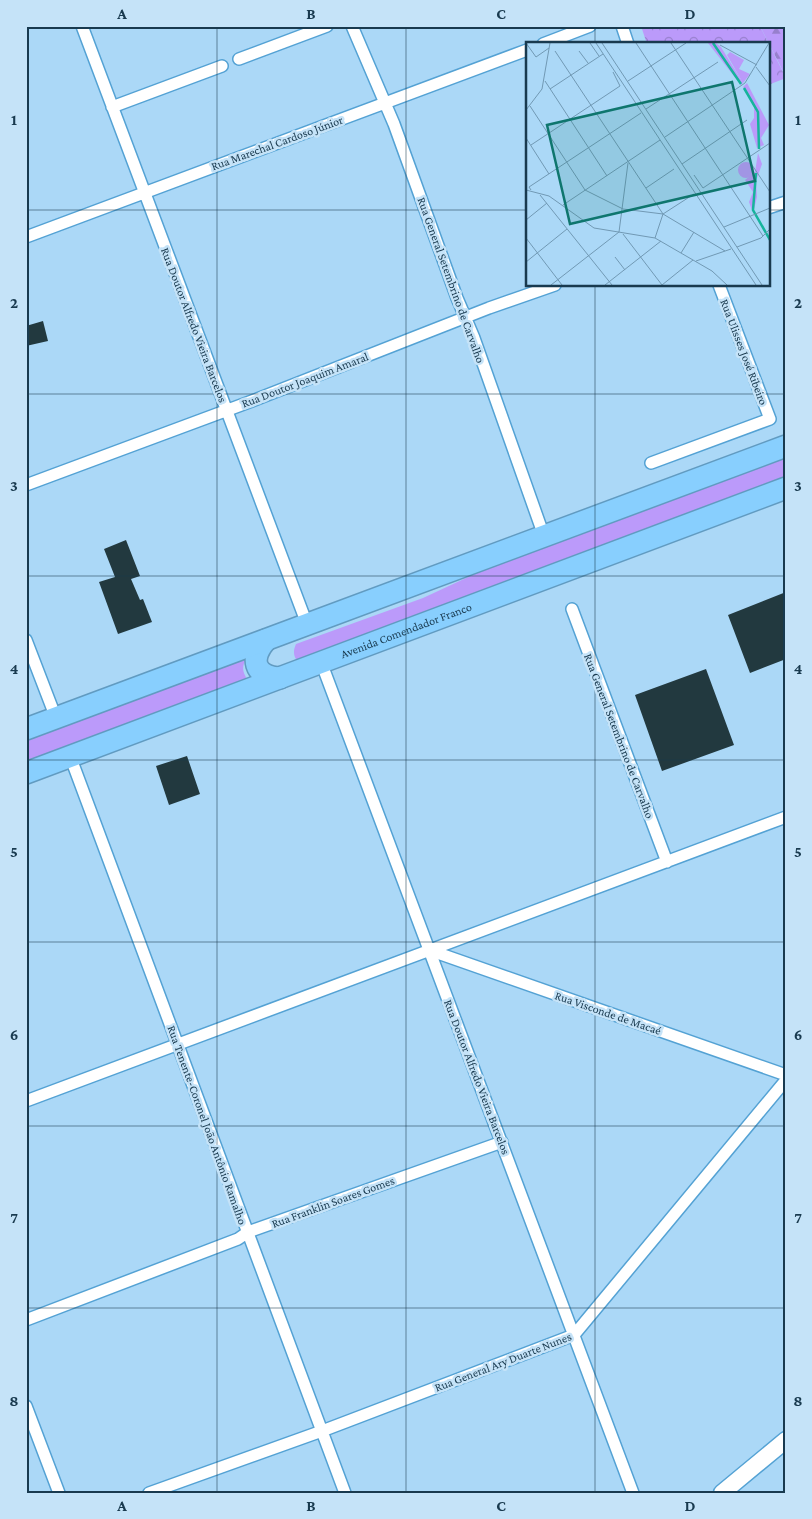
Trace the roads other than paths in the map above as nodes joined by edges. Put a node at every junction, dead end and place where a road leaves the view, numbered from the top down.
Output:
1 (82, 26) edge
2 (327, 26) edge
3 (352, 26) edge
4 (590, 26) edge
5 (622, 26) edge
6 (548, 42) edge
7 (627, 42) edge
8 (526, 50) edge
9 (239, 59) dead end
10 (222, 66) dead end
11 (385, 102) junction
12 (112, 107) junction
13 (144, 193) junction
14 (786, 202) edge
15 (770, 207) edge
16 (26, 237) edge
17 (552, 286) edge
18 (719, 286) edge
19 (465, 318) junction
20 (226, 410) junction
21 (786, 446) edge
22 (651, 463) dead end
23 (26, 485) edge
24 (786, 488) edge
25 (544, 536) junction
26 (572, 609) dead end
27 (307, 624) junction
28 (26, 640) edge
29 (266, 640) junction
30 (321, 662) junction
31 (280, 678) junction
32 (56, 718) junction
33 (26, 729) edge
34 (70, 756) junction
35 (26, 773) edge
36 (786, 817) edge
37 (667, 862) junction
38 (429, 950) junction
39 (177, 1044) junction
40 (786, 1075) edge
41 (786, 1080) edge
42 (26, 1101) edge
43 (502, 1142) junction
44 (248, 1232) junction
45 (26, 1320) edge
46 (574, 1335) junction
47 (26, 1406) edge
48 (322, 1431) junction
49 (786, 1440) edge
50 (59, 1493) edge
51 (149, 1493) edge
52 (345, 1493) edge
53 (633, 1493) edge
54 (722, 1493) edge

1 - 12 street, Rua Doutor Alfredo Vieira Barcelos
2 - 9 street
3 - 11 street, Rua General Setembrino de Carvalho
4 - 6 street
5 - 7 street
8 - 11 street, Rua Marechal Cardoso Júnior
10 - 12 street
11 - 13 street, Rua Marechal Cardoso Júnior
11 - 19 street, Rua General Setembrino de Carvalho
12 - 13 street, Rua Doutor Alfredo Vieira Barcelos
13 - 16 street, Rua Marechal Cardoso Júnior
13 - 20 street, Rua Doutor Alfredo Vieira Barcelos
14 - 15 street
17 - 19 street, Rua Doutor Joaquim Amaral
18 - 22 street, Rua Ulisses José Ribeiro
19 - 20 street, Rua Doutor Joaquim Amaral
19 - 25 street, Rua General Setembrino de Carvalho
20 - 23 street, Rua Doutor Joaquim Amaral
20 - 27 street, Rua Doutor Alfredo Vieira Barcelos
21 - 25 highway
24 - 30 highway, Avenida Comendador Franco
25 - 27 highway
26 - 37 street, Rua General Setembrino de Carvalho
27 - 29 highway
28 - 32 street
29 - 31 highway
29 - 32 highway
30 - 31 highway, Avenida Comendador Franco
30 - 38 street, Rua Doutor Alfredo Vieira Barcelos
31 - 34 highway, Avenida Comendador Franco
32 - 33 highway
34 - 35 highway, Avenida Comendador Franco
34 - 39 street, Rua Tenente-Coronel João Antônio Ramalho
36 - 37 street
37 - 38 street
38 - 39 street
38 - 40 street, Rua Visconde de Macaé
38 - 43 street, Rua Doutor Alfredo Vieira Barcelos
39 - 42 street
39 - 44 street, Rua Tenente-Coronel João Antônio Ramalho
41 - 46 street, Rua General Ary Duarte Nunes
43 - 44 street, Rua Franklin Soares Gomes
43 - 46 street, Rua Doutor Alfredo Vieira Barcelos
44 - 45 street, Rua Franklin Soares Gomes
44 - 48 street, Rua Tenente-Coronel João Antônio Ramalho
46 - 48 street, Rua General Ary Duarte Nunes
46 - 53 street, Rua Doutor Alfredo Vieira Barcelos
47 - 50 street
48 - 51 street, Rua General Ary Duarte Nunes
48 - 52 street, Rua Tenente-Coronel João Antônio Ramalho
49 - 54 main road

